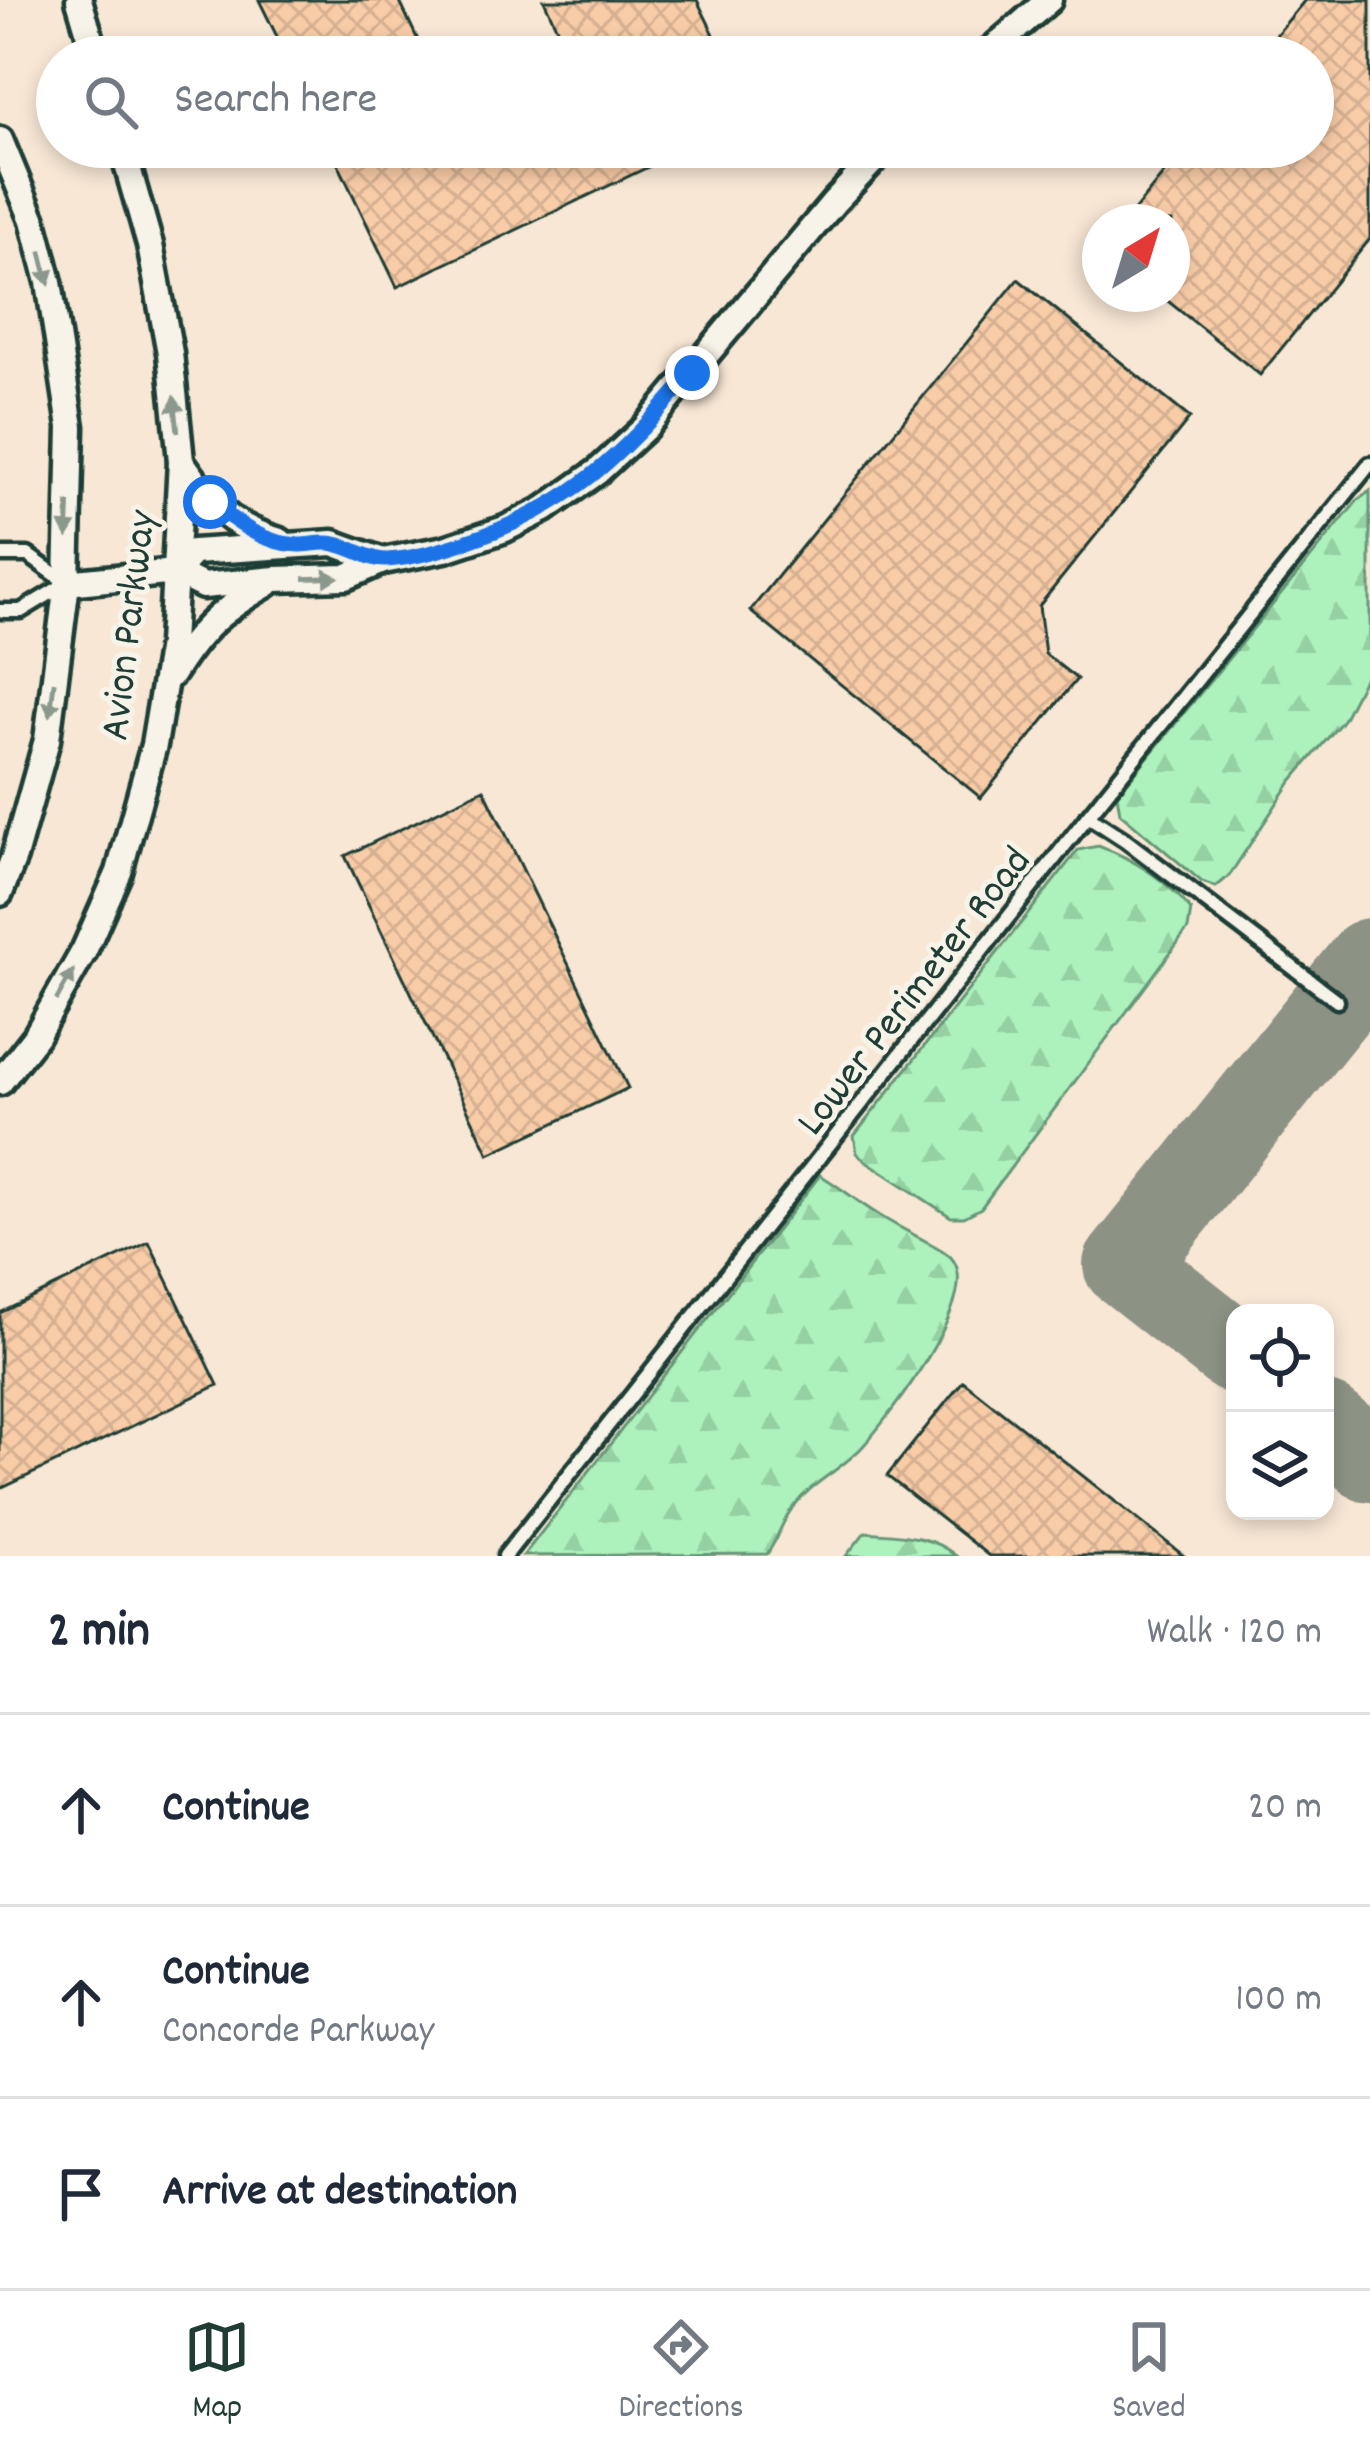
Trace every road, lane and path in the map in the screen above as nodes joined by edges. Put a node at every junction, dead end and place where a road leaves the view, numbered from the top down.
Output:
1 (79, 0) edge
2 (1049, 0) edge
3 (90, 36) edge
4 (1007, 36) edge
5 (0, 140) edge
6 (128, 168) edge
7 (866, 168) edge
8 (181, 461) junction
9 (1370, 464) edge
10 (293, 545) junction
11 (0, 556) edge
12 (383, 561) junction
13 (175, 572) junction
14 (275, 579) junction
15 (67, 583) junction
16 (0, 610) edge
17 (164, 686) junction
18 (1088, 816) junction
19 (0, 893) edge
20 (1337, 1000) dead end
21 (0, 1082) edge
22 (506, 1556) edge

1 - 3 street
2 - 4 street
5 -> 15 street, Avion Parkway
8 -> 6 street, Avion Parkway
7 - 12 street
8 - 10 street
8 - 13 street, Avion Parkway
9 - 18 lane, Lower Perimeter Road
10 - 12 street
10 - 13 street
11 - 15 lane
14 -> 12 street
13 - 14 street
13 - 15 street
13 - 17 street, Avion Parkway
14 - 17 street
15 - 16 lane
15 -> 19 street, Avion Parkway
21 -> 17 street, Avion Parkway
18 - 20 lane
18 - 22 lane, Lower Perimeter Road

